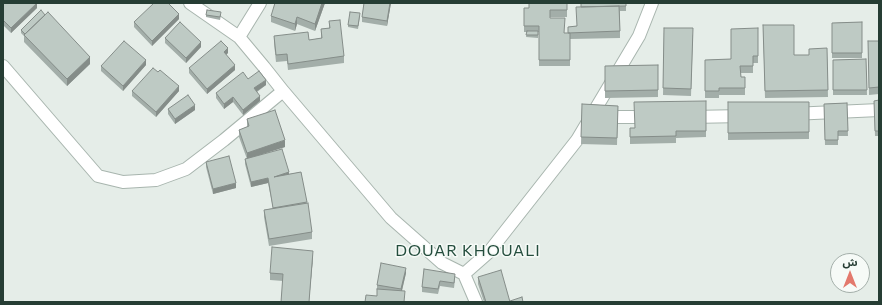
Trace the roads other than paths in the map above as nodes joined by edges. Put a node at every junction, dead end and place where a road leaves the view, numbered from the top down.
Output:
1 (190, 3) edge
2 (260, 3) edge
3 (652, 3) edge
4 (239, 37) junction
5 (3, 66) edge
6 (283, 91) junction
7 (879, 110) edge
8 (778, 114) edge
9 (754, 115) edge
10 (591, 117) junction
11 (661, 117) edge
12 (676, 117) edge
13 (464, 274) junction
14 (476, 302) edge

1 - 4 street
2 - 4 street
3 - 10 street
4 - 6 street
5 - 6 street
6 - 13 street
7 - 8 street
9 - 12 street
10 - 11 street
10 - 13 street
13 - 14 street

